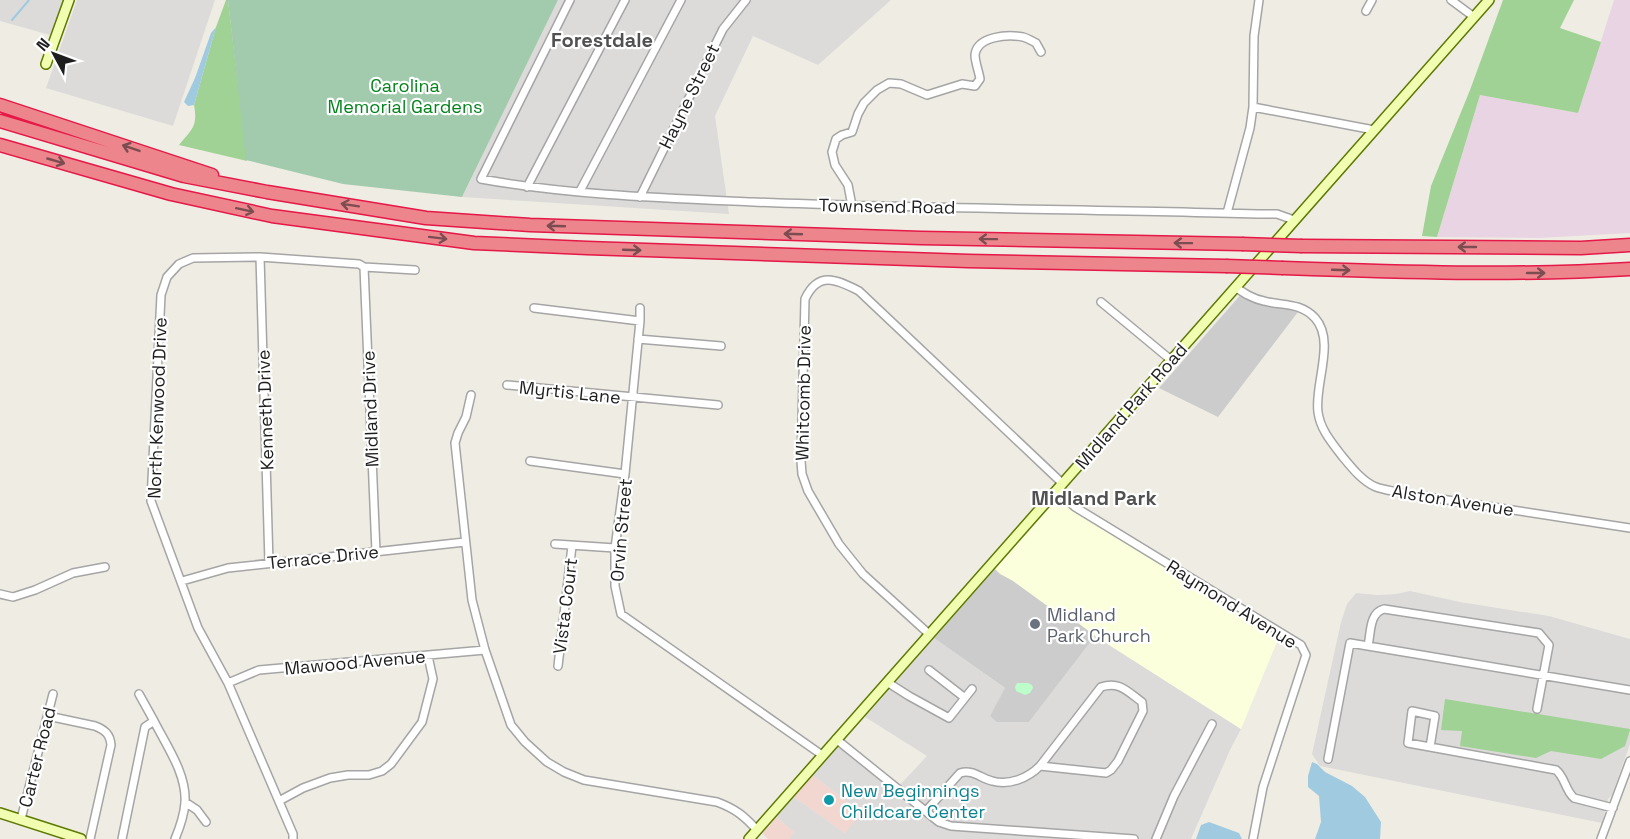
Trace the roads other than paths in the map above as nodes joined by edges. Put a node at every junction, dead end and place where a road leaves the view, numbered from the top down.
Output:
1 (69, 0) edge
2 (570, 0) edge
3 (625, 0) edge
4 (681, 0) edge
5 (746, 0) edge
6 (1259, 0) edge
7 (1372, 0) edge
8 (1450, 0) edge
9 (1489, 0) edge
10 (1366, 11) dead end
11 (1474, 16) junction
12 (1041, 52) dead end
13 (46, 64) dead end
14 (0, 105) edge
15 (1253, 108) junction
16 (0, 121) edge
17 (1374, 130) junction
18 (1, 145) edge
19 (528, 187) junction
20 (580, 191) junction
21 (267, 192) junction
22 (640, 197) junction
23 (852, 206) junction
24 (1227, 213) junction
25 (1294, 220) junction
26 (1630, 245) edge
27 (260, 257) junction
28 (364, 267) junction
29 (1630, 269) edge
30 (415, 270) dead end
31 (1235, 287) junction
32 (1101, 302) dead end
33 (873, 305) joint
34 (534, 308) dead end
35 (640, 308) dead end
36 (640, 321) junction
37 (638, 339) junction
38 (721, 346) dead end
39 (1171, 360) junction
40 (507, 385) dead end
41 (471, 395) dead end
42 (633, 398) junction
43 (718, 405) dead end
44 (530, 461) dead end
45 (625, 474) junction
46 (1059, 487) junction
47 (1630, 528) edge
48 (465, 543) junction
49 (555, 544) dead end
50 (572, 546) junction
51 (615, 548) junction
52 (376, 552) junction
53 (269, 563) junction
54 (105, 567) dead end
55 (182, 581) junction
56 (0, 594) edge
57 (929, 634) junction
58 (1368, 646) junction
59 (486, 651) junction
60 (429, 656) junction
61 (558, 666) dead end
62 (928, 670) dead end
63 (1544, 676) junction
64 (887, 682) junction
65 (228, 683) junction
66 (972, 689) dead end
67 (1630, 690) edge
68 (53, 694) dead end
69 (139, 694) dead end
70 (965, 698) junction
71 (1537, 710) dead end
72 (48, 716) junction
73 (154, 720) junction
74 (1212, 724) dead end
75 (836, 739) junction
76 (1430, 747) junction
77 (822, 755) junction
78 (1328, 759) dead end
79 (1630, 761) edge
80 (1040, 766) junction
81 (279, 801) junction
82 (185, 802) junction
83 (1613, 808) junction
84 (926, 811) junction
85 (0, 813) edge
86 (21, 819) junction
87 (206, 822) dead end
88 (758, 830) junction
89 (81, 839) edge
90 (90, 839) edge
91 (122, 839) edge
92 (175, 839) edge
93 (293, 839) edge
94 (749, 839) edge
95 (1134, 839) edge
96 (1156, 839) edge
97 (1253, 839) edge
98 (1601, 839) edge

1 - 13 street
2 - 19 street, Townsend Road
3 - 19 street
4 - 20 street
5 - 22 street, Hayne Street
6 - 15 street
7 - 10 street
8 - 11 street
9 - 11 street, Midland Park Road
11 - 17 street, Midland Park Road
12 - 23 street
21 -> 14 highway
15 - 17 street
15 - 24 street
16 - 21 highway
17 - 25 street, Midland Park Road
18 -> 29 highway, bridge
19 - 20 street, Townsend Road
20 - 22 street, Townsend Road
26 -> 21 highway, bridge
22 - 23 street, Townsend Road
23 - 24 street, Townsend Road
24 - 25 street, Townsend Road
25 - 31 street, Midland Park Road
27 - 28 street, North Kenwood Drive
27 - 53 street, Kenneth Drive
27 - 55 street, North Kenwood Drive
28 - 30 street, North Kenwood Drive
28 - 52 street, Midland Drive
31 - 39 street, Midland Park Road
31 - 47 street, Alston Avenue
32 - 39 street
33 - 46 street, Raymond Avenue
33 - 57 street, Whitcomb Drive
34 - 36 street
35 - 36 street, Orvin Street
36 - 37 street, Orvin Street
37 - 38 street
37 - 42 street, Orvin Street
39 - 46 street, Midland Park Road
40 - 42 street, Myrtis Lane
41 - 48 street
42 - 43 street, Myrtis Lane
42 - 45 street, Orvin Street
44 - 45 street
45 - 51 street, Orvin Street
46 - 57 street, Midland Park Road
46 - 97 street, Raymond Avenue
48 - 52 street, Terrace Drive
48 - 59 street
49 - 50 street
50 - 51 street
50 - 61 street, Vista Court
51 - 77 street, Orvin Street
52 - 53 street, Terrace Drive
53 - 55 street, Terrace Drive
54 - 56 street
55 - 65 street, North Kenwood Drive
57 - 64 street, Midland Park Road
58 - 63 street
58 - 63 street
58 - 78 street
59 - 60 street, Mawood Avenue
59 - 88 street
60 - 65 street, Mawood Avenue
60 - 81 street
62 - 70 street
63 - 67 street
63 - 71 street
64 - 70 street
64 - 75 street, Midland Park Road
65 - 81 street, North Kenwood Drive
66 - 70 street
68 - 72 street, Carter Road
69 - 73 street
72 - 86 street, Carter Road
72 - 90 street
73 - 82 street
73 - 91 street
74 - 96 street
75 - 77 street, Midland Park Road
75 - 84 street
76 - 76 street
76 - 83 street
77 - 88 street, Midland Park Road
79 - 83 street
80 - 80 street
80 - 84 street
81 - 93 street, North Kenwood Drive
82 - 87 street
82 - 92 street
83 - 98 street
84 - 95 street
85 - 86 street
86 - 89 street
88 - 94 street, Midland Park Road

